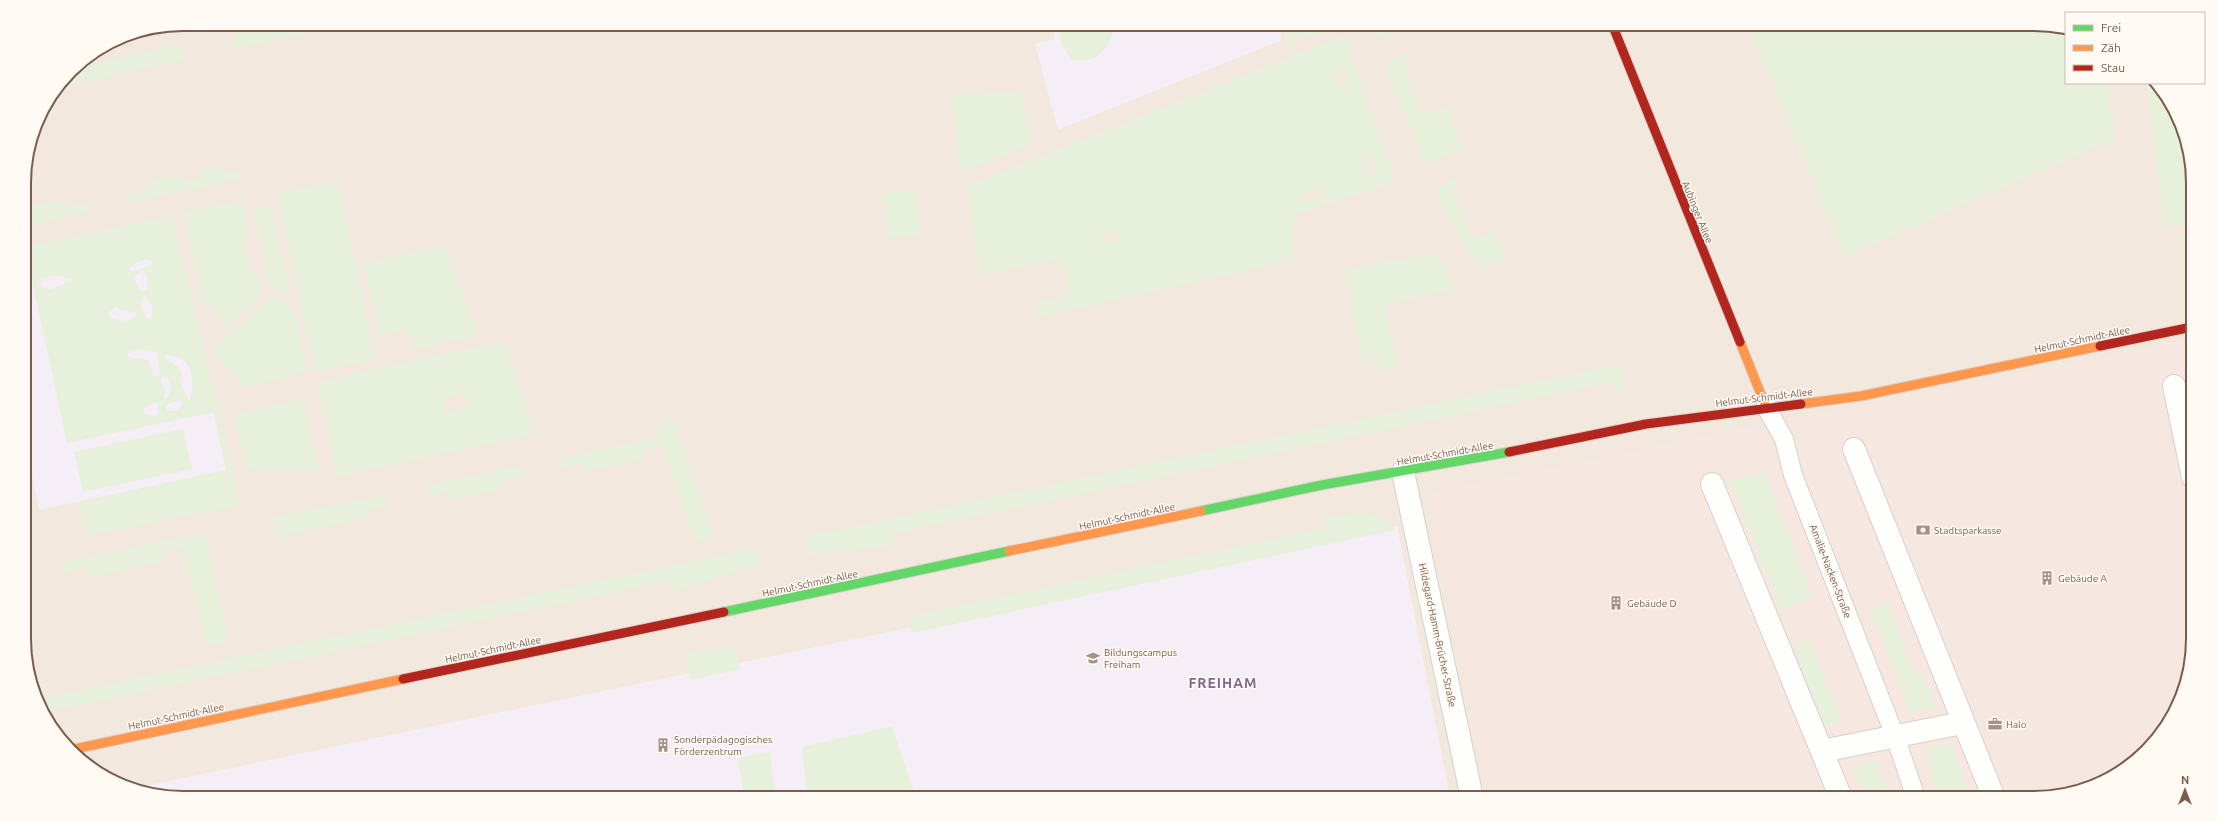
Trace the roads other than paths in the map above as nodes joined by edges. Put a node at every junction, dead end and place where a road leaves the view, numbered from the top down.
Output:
1 (1615, 31) edge
2 (2186, 328) edge
3 (2174, 386) dead end
4 (1766, 407) junction
5 (2186, 447) edge
6 (1854, 449) dead end
7 (1403, 472) junction
8 (1712, 484) dead end
9 (1962, 723) junction
10 (1895, 736) junction
11 (78, 748) edge
12 (1822, 751) junction
13 (1471, 791) edge
14 (1838, 791) edge
15 (1914, 791) edge
16 (1991, 791) edge

1 - 4 street, Aubinger Allee
2 - 4 street, Helmut-Schmidt-Allee
3 - 5 street
4 - 7 street, Helmut-Schmidt-Allee
4 - 10 lane, Amalie-Nacken-Straße
6 - 9 street
7 - 11 street, Helmut-Schmidt-Allee
7 - 13 street, Hildegard-Hamm-Brücher-Straße
8 - 12 street
9 - 10 street
9 - 16 street
10 - 12 street
10 - 15 lane, Amalie-Nacken-Straße
12 - 14 street

